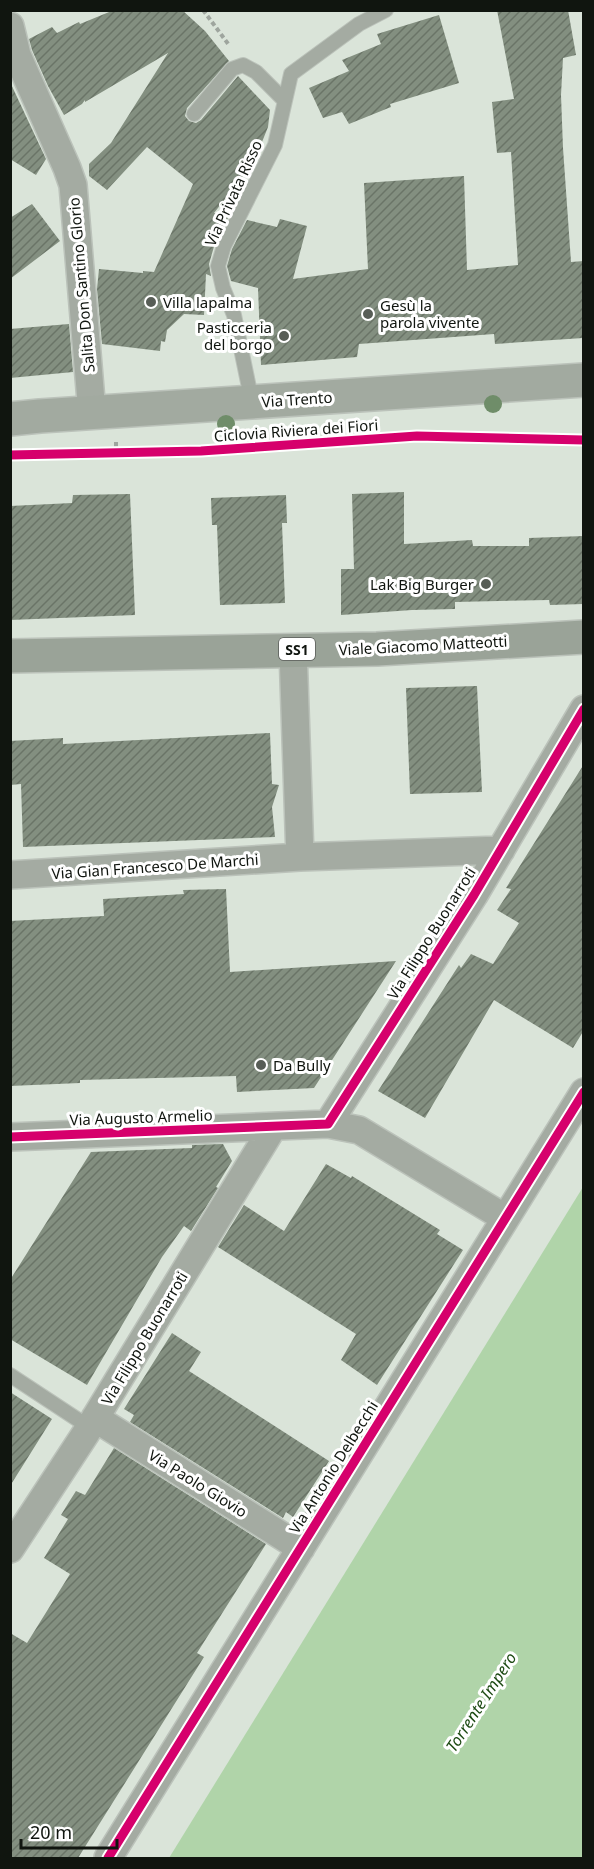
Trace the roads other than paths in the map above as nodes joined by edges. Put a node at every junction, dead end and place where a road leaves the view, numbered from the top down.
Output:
1 (386, 10) edge
2 (10, 26) edge
3 (284, 100) junction
4 (194, 114) dead end
5 (584, 380) edge
6 (252, 402) junction
7 (92, 413) junction
8 (10, 419) edge
9 (584, 637) edge
10 (294, 650) junction
11 (10, 656) edge
12 (584, 709) edge
13 (501, 850) junction
14 (300, 857) junction
15 (10, 875) edge
16 (584, 1092) edge
17 (327, 1124) junction
18 (273, 1127) junction
19 (10, 1137) edge
20 (505, 1218) junction
21 (10, 1376) edge
22 (92, 1422) junction
23 (301, 1548) junction
24 (10, 1549) edge
25 (108, 1858) edge

1 - 3 lane, Via Privata Risso
2 - 7 street, Salita Don Santino Glorio
3 - 4 lane
3 - 6 lane, Via Privata Risso
5 - 6 main road, Via Trento
6 - 7 main road, Via Trento
7 - 8 main road, Via Trento
9 - 10 main road, Viale Giacomo Matteotti / SS1
10 - 11 main road, Viale Giacomo Matteotti / SS1
10 - 14 street
12 - 13 street, Via Filippo Buonarroti
13 - 14 street, Via Gian Francesco De Marchi
13 - 17 street, Via Filippo Buonarroti
14 - 15 street, Via Gian Francesco De Marchi
16 - 20 street, Via Antonio Delbecchi
17 - 18 street
17 - 20 street
18 - 19 street, Via Augusto Armelio
18 - 22 street, Via Filippo Buonarroti
20 - 23 street, Via Antonio Delbecchi
21 - 22 lane
22 - 23 street, Via Paolo Giovio
22 - 24 street, Via Filippo Buonarroti
23 - 25 street, Via Antonio Delbecchi

